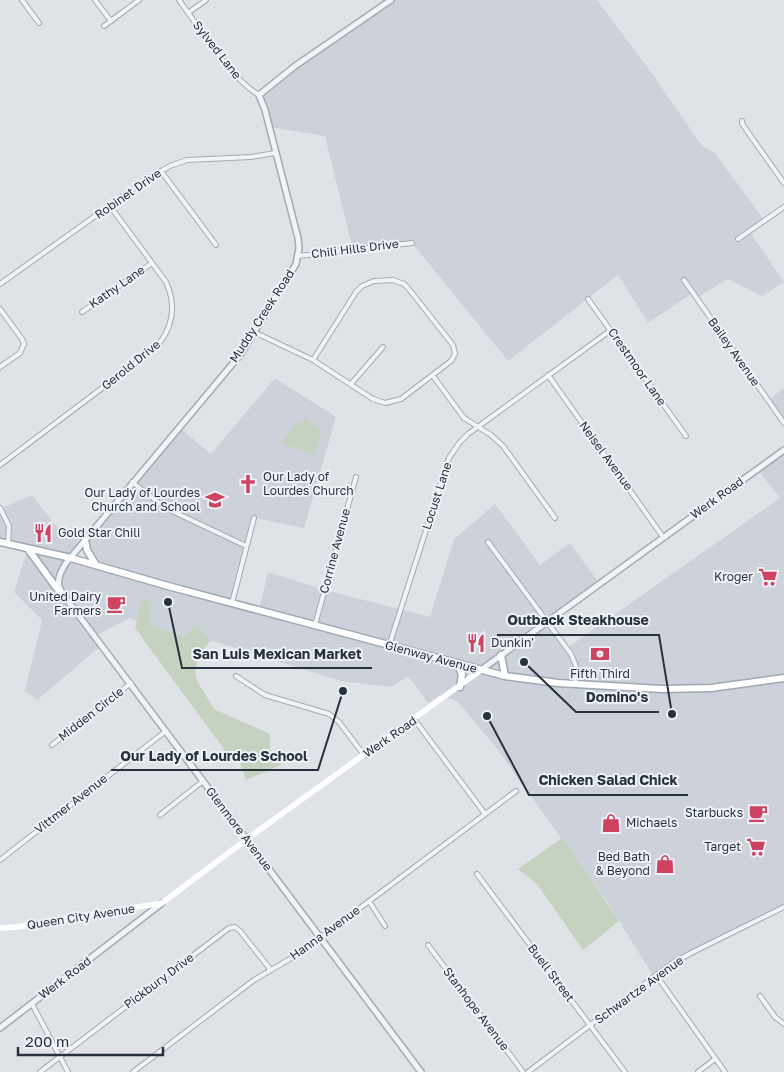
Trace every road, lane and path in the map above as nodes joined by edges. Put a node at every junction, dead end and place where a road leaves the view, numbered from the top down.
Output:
1 (22, 0) edge
2 (95, 0) edge
3 (139, 0) edge
4 (179, 0) edge
5 (206, 0) edge
6 (391, 0) edge
7 (188, 12) junction
8 (111, 21) junction
9 (39, 23) dead end
10 (104, 26) dead end
11 (259, 95) junction
12 (742, 121) dead end
13 (275, 153) junction
14 (161, 171) junction
15 (784, 183) edge
16 (110, 206) junction
17 (784, 207) edge
18 (738, 239) dead end
19 (412, 243) dead end
20 (216, 245) dead end
21 (298, 256) junction
22 (152, 262) junction
23 (684, 280) dead end
24 (0, 284) edge
25 (588, 299) dead end
26 (0, 309) edge
27 (82, 312) dead end
28 (611, 330) junction
29 (254, 332) junction
30 (383, 347) dead end
31 (313, 360) junction
32 (0, 367) edge
33 (432, 376) junction
34 (548, 376) junction
35 (351, 384) junction
36 (784, 423) edge
37 (478, 426) junction
38 (686, 436) dead end
39 (784, 450) edge
40 (0, 465) edge
41 (356, 477) dead end
42 (132, 482) junction
43 (0, 508) edge
44 (254, 518) dead end
45 (554, 518) dead end
46 (664, 537) junction
47 (85, 540) junction
48 (0, 542) edge
49 (488, 542) dead end
50 (8, 544) junction
51 (246, 546) junction
52 (28, 548) junction
53 (71, 558) junction
54 (96, 565) junction
55 (61, 594) junction
56 (232, 603) junction
57 (547, 622) junction
58 (315, 625) junction
59 (389, 646) junction
60 (501, 656) junction
61 (457, 664) junction
62 (482, 670) junction
63 (236, 676) dead end
64 (505, 676) junction
65 (784, 678) edge
66 (131, 684) junction
67 (575, 684) junction
68 (460, 687) junction
69 (414, 720) junction
70 (166, 730) junction
71 (52, 745) dead end
72 (364, 755) junction
73 (204, 781) junction
74 (516, 791) dead end
75 (485, 814) junction
76 (160, 815) dead end
77 (247, 839) junction
78 (0, 860) edge
79 (477, 874) dead end
80 (369, 901) junction
81 (162, 903) junction
82 (784, 907) edge
83 (385, 926) dead end
84 (0, 928) edge
85 (320, 938) junction
86 (428, 945) dead end
87 (270, 969) junction
88 (656, 975) junction
89 (760, 996) dead end
90 (32, 1004) junction
91 (784, 1024) edge
92 (590, 1025) junction
93 (0, 1028) edge
94 (60, 1057) junction
95 (715, 1059) junction
96 (40, 1072) edge
97 (68, 1072) edge
98 (133, 1072) edge
99 (421, 1072) edge
100 (523, 1072) edge
101 (528, 1072) edge
102 (625, 1072) edge
103 (698, 1072) edge
104 (725, 1072) edge

1 - 9 street
2 - 8 street
3 - 8 street
4 - 7 street, Sylved Lane
5 - 7 street
6 - 11 street
7 - 11 street, Sylved Lane
8 - 10 street
11 - 13 street, Muddy Creek Road
12 - 15 street
13 - 14 street, Robinet Drive
13 - 21 street, Muddy Creek Road
14 - 16 street, Robinet Drive
14 - 20 street
16 - 22 street, Gerold Drive
16 - 24 street, Robinet Drive
17 - 18 street
19 - 21 street, Chili Hills Drive
21 - 29 street, Muddy Creek Road
22 - 27 street, Kathy Lane
22 - 40 street, Gerold Drive
23 - 36 street, Bailey Avenue
25 - 28 street, Crestmoor Lane
26 - 32 street
28 - 34 street, Locust Lane
28 - 38 street, Crestmoor Lane
29 - 31 street
29 - 42 street, Muddy Creek Road
30 - 35 street
31 - 33 street
31 - 35 street
33 - 35 street
33 - 37 street
34 - 37 street, Locust Lane
34 - 46 street, Neisel Avenue
37 - 45 street
37 - 59 street, Locust Lane
39 - 46 street, Werk Road
41 - 58 street, Corrine Avenue
42 - 47 street, Muddy Creek Road
42 - 51 street
43 - 50 street
44 - 51 street
46 - 57 street, Werk Road
47 - 53 street, Muddy Creek Road
47 - 54 main road
48 - 50 main road, Glenway Avenue
49 - 57 street
50 - 52 main road, Glenway Avenue
51 - 56 street
52 - 53 main road, Glenway Avenue
52 - 55 main road
53 - 54 main road, Glenway Avenue
53 - 55 street
54 - 56 main road, Glenway Avenue
55 - 66 street, Glenmore Avenue
56 - 58 main road, Glenway Avenue
57 - 60 street, Werk Road
57 - 67 street
58 - 59 main road, Glenway Avenue
59 - 61 main road, Glenway Avenue
60 - 62 street, Werk Road
60 - 64 main road
61 - 62 main road, Glenway Avenue
61 - 68 main road
62 - 64 main road, Glenway Avenue
62 - 68 main road, Werk Road
63 - 72 street
64 - 67 main road, Glenway Avenue
65 - 67 main road, Glenway Avenue
66 - 70 street, Glenmore Avenue
66 - 71 street, Midden Circle
68 - 69 main road, Werk Road
69 - 72 main road, Werk Road
69 - 75 street
70 - 73 street, Glenmore Avenue
70 - 78 street, Vittmer Avenue
72 - 77 main road, Werk Road
73 - 76 street
73 - 77 street, Glenmore Avenue
74 - 75 street, Hanna Avenue
75 - 80 street, Hanna Avenue
77 - 81 main road, Werk Road
77 - 85 street, Glenmore Avenue
79 - 92 street, Buell Street
80 - 83 street
80 - 85 street, Hanna Avenue
81 - 84 main road, Queen City Avenue
81 - 90 street, Werk Road
82 - 88 street, Schwartze Avenue
85 - 87 street, Hanna Avenue
85 - 99 street, Glenmore Avenue
86 - 100 street, Stanhope Avenue
87 - 94 street, Pickbury Drive
87 - 98 street, Hanna Avenue
88 - 92 street, Schwartze Avenue
88 - 95 street
89 - 91 street
90 - 93 street, Werk Road
90 - 94 street
92 - 101 street, Schwartze Avenue
92 - 102 street, Buell Street
94 - 96 street, Pickbury Drive
94 - 97 street
95 - 103 street
95 - 104 street

